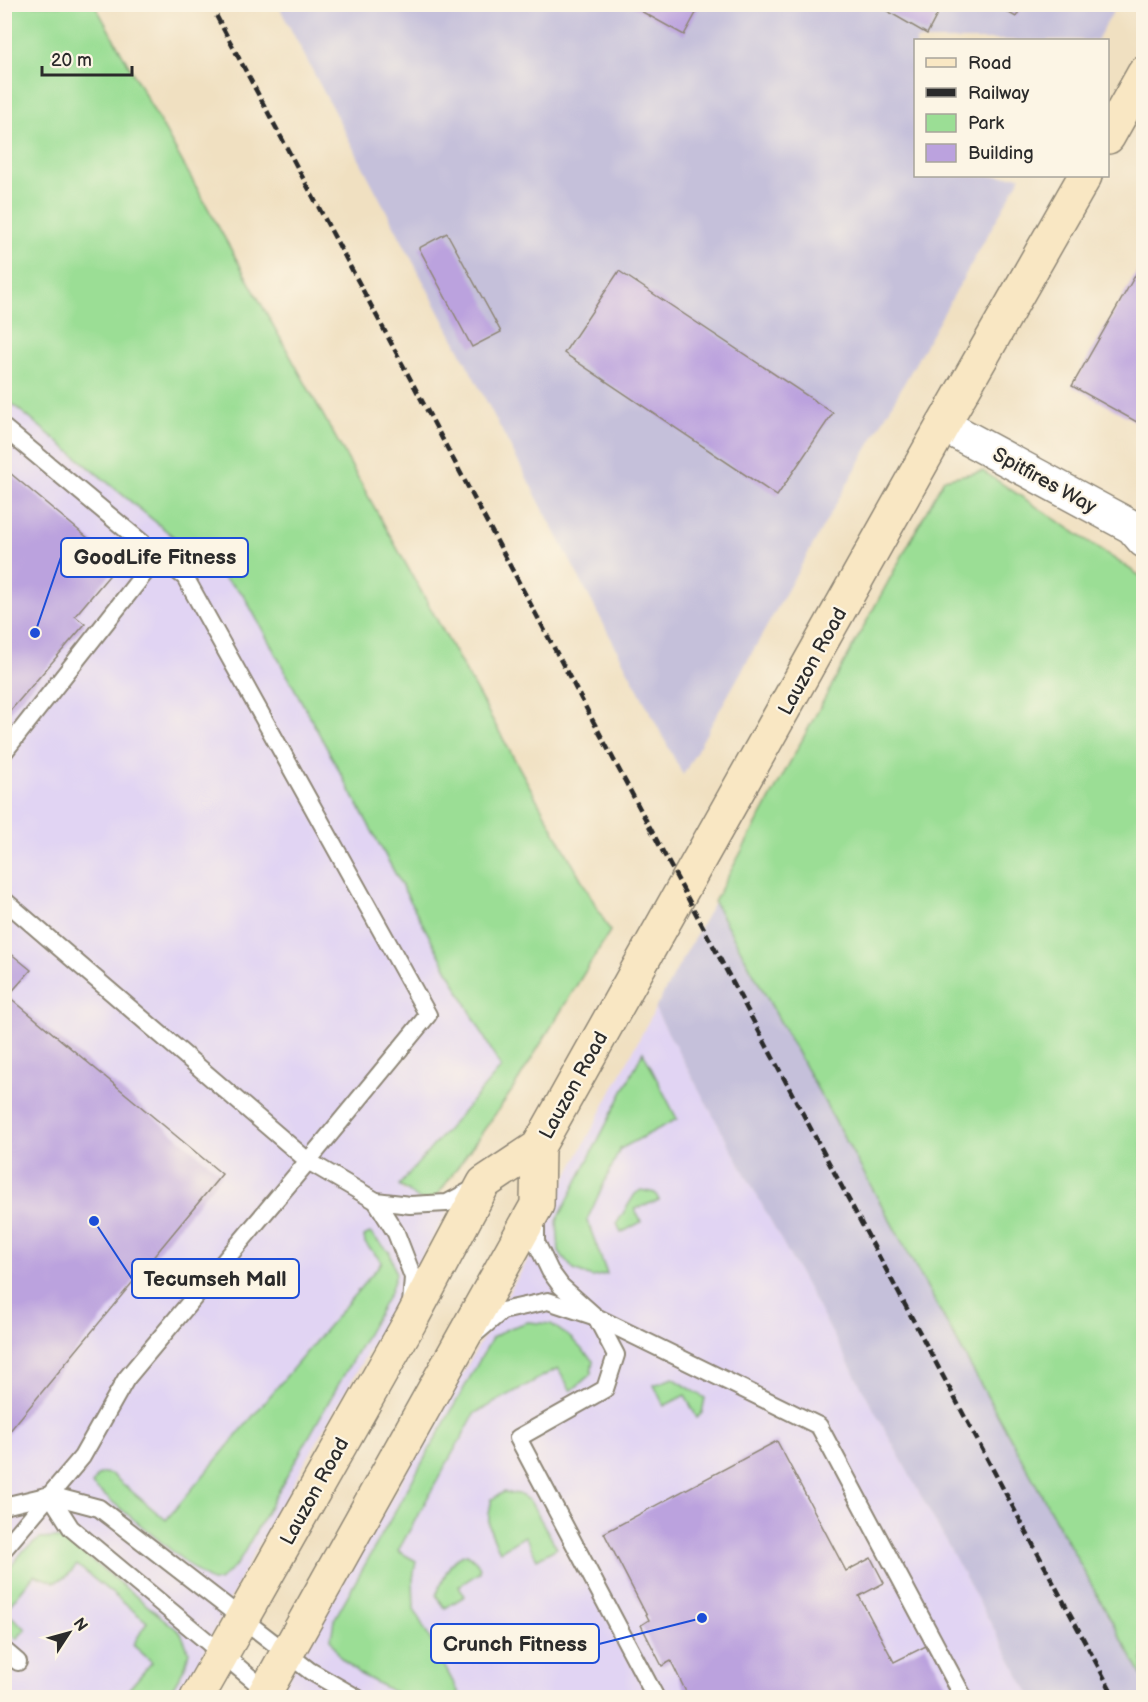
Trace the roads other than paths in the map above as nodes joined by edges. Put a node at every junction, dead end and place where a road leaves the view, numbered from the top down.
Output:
1 (1143, 74) edge
2 (1109, 134) edge
3 (1084, 177) edge
4 (943, 425) junction
5 (4, 428) edge
6 (1143, 541) edge
7 (158, 556) junction
8 (4, 752) edge
9 (4, 900) edge
10 (538, 1147) junction
11 (308, 1161) junction
12 (484, 1183) junction
13 (376, 1201) junction
14 (537, 1205) junction
15 (596, 1317) junction
16 (411, 1320) junction
17 (456, 1350) junction
18 (50, 1495) junction
19 (4, 1506) edge
20 (4, 1549) edge
21 (242, 1618) junction
22 (4, 1650) edge
23 (222, 1653) junction
24 (288, 1654) junction
25 (18, 1662) dead end
26 (268, 1695) edge
27 (197, 1698) edge
28 (357, 1698) edge
29 (656, 1698) edge
30 (963, 1698) edge

1 - 2 street
3 - 4 street, Lauzon Road
4 - 6 street, Spitfires Way
4 - 10 street, Lauzon Road
5 - 7 lane
7 - 8 lane
7 - 11 lane
9 - 11 lane
10 - 12 street, Lauzon Road
10 - 14 street, Lauzon Road
11 - 13 lane
11 - 18 lane
12 - 13 lane
12 - 16 street, Lauzon Road
13 - 16 lane
14 - 15 lane
14 - 17 street, Lauzon Road
15 - 17 lane
15 - 29 lane
15 - 30 lane
16 - 21 street, Lauzon Road
17 - 24 street, Lauzon Road
18 - 19 lane
18 - 20 lane
18 - 21 lane
18 - 23 lane
21 - 23 street, Lauzon Road
21 - 24 lane
22 - 25 lane
23 - 26 lane
23 - 27 street, Lauzon Road
24 - 26 street, Lauzon Road
24 - 28 lane

